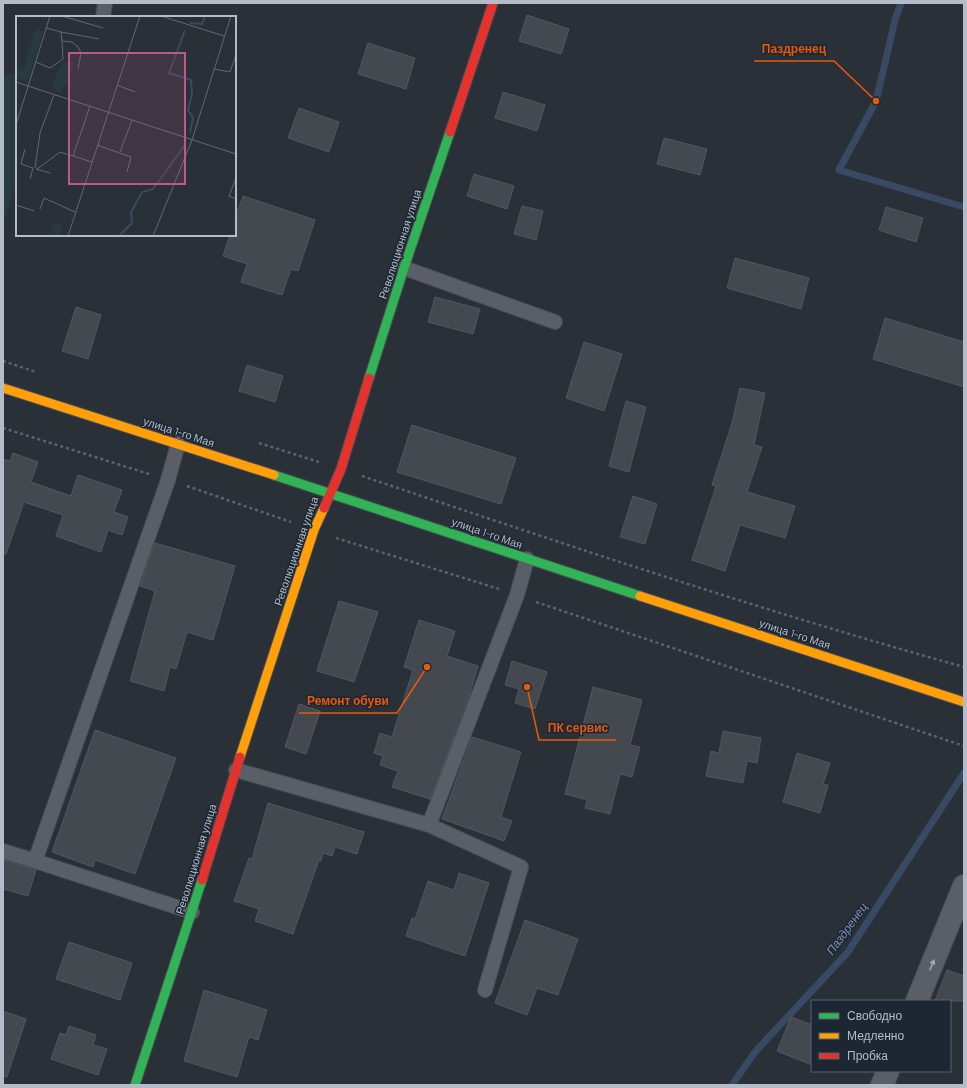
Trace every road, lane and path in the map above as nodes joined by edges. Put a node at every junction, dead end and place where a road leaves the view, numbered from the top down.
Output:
1 (104, 3) edge
2 (493, 3) edge
3 (103, 16) edge
4 (404, 268) junction
5 (555, 322) dead end
6 (3, 361) edge
7 (40, 373) dead end
8 (3, 388) edge
9 (3, 428) edge
10 (258, 443) dead end
11 (178, 444) junction
12 (341, 469) junction
13 (168, 480) junction
14 (330, 492) junction
15 (314, 530) junction
16 (527, 559) junction
17 (517, 595) junction
18 (964, 667) edge
19 (964, 702) edge
20 (964, 746) edge
21 (236, 770) junction
22 (429, 825) junction
23 (3, 851) edge
24 (35, 860) junction
25 (964, 886) edge
26 (192, 912) junction
27 (485, 990) dead end
28 (917, 1000) edge
29 (888, 1072) edge
30 (135, 1085) edge
31 (882, 1085) edge

1 - 3 lane
2 - 4 street, Революционная улица
4 - 5 lane
4 - 12 street, Революционная улица
6 - 7 path
8 - 11 street, улица 1-го Мая
9 - 13 path
10 - 12 path
11 - 13 lane
11 - 14 street, улица 1-го Мая
12 - 14 street, Революционная улица
12 - 18 path
13 - 15 path
13 - 24 lane
14 - 15 street, Революционная улица
14 - 16 street, улица 1-го Мая
15 - 17 path
15 - 21 street, Революционная улица
16 - 17 lane
16 - 19 street, улица 1-го Мая
17 - 20 path
17 - 22 lane
21 - 22 lane
21 - 26 street, Революционная улица
22 - 27 lane
23 - 24 lane
24 - 26 lane
28 -> 25 street
26 - 30 street, Революционная улица
29 - 31 street

